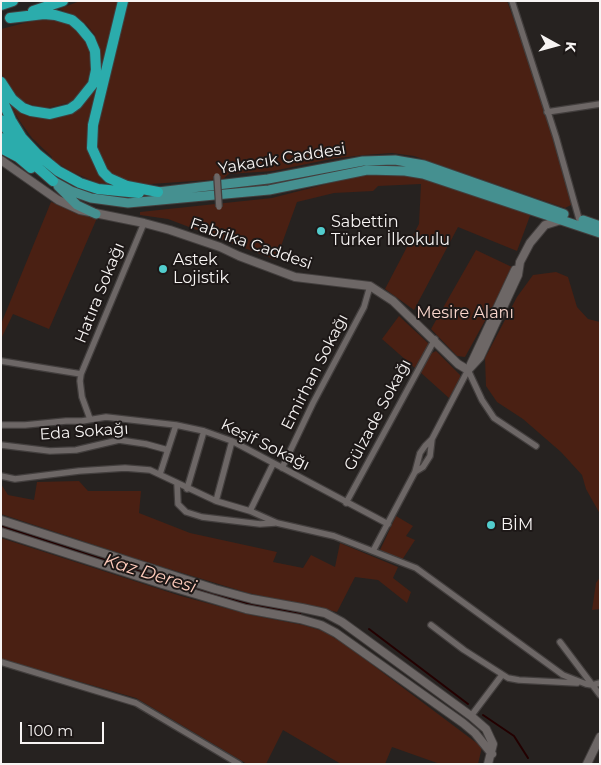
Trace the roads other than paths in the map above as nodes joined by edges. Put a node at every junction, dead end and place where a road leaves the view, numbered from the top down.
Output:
1 (13, 1) edge
2 (63, 1) edge
3 (123, 1) edge
4 (512, 1) edge
5 (1, 5) edge
6 (6, 20) edge
7 (1, 82) edge
8 (1, 97) edge
9 (600, 104) edge
10 (547, 112) junction
11 (1, 120) edge
12 (1, 138) edge
13 (1, 148) edge
14 (18, 158) junction
15 (1, 160) edge
16 (217, 176) dead end
17 (53, 180) junction
18 (158, 192) junction
19 (219, 207) dead end
20 (96, 214) junction
21 (562, 219) junction
22 (579, 219) junction
23 (144, 223) junction
24 (599, 227) edge
25 (370, 286) junction
26 (435, 339) junction
27 (1, 361) edge
28 (468, 370) junction
29 (81, 374) junction
30 (90, 419) junction
31 (1, 425) edge
32 (176, 425) junction
33 (204, 431) junction
34 (432, 439) junction
35 (232, 441) junction
36 (1, 446) edge
37 (536, 446) dead end
38 (168, 450) junction
39 (273, 464) junction
40 (282, 468) junction
41 (416, 472) junction
42 (160, 474) junction
43 (1, 476) edge
44 (177, 483) junction
45 (187, 488) junction
46 (216, 501) junction
47 (346, 503) junction
48 (250, 511) junction
49 (1, 520) edge
50 (278, 522) junction
51 (388, 524) junction
52 (1, 532) edge
53 (374, 551) junction
54 (431, 625) dead end
55 (560, 642) dead end
56 (1, 662) edge
57 (502, 675) junction
58 (600, 682) edge
59 (580, 683) junction
60 (592, 685) junction
61 (600, 694) edge
62 (471, 716) junction
63 (600, 737) edge
64 (492, 754) junction
65 (239, 764) edge
66 (488, 764) edge
67 (587, 764) edge

1 - 5 highway
2 - 6 highway
3 - 18 highway
4 - 10 street
6 - 7 highway
8 - 18 highway, Yakacık Caddesi
9 - 10 street
10 - 22 street
11 - 17 highway, Yakacık Caddesi
12 - 14 highway
13 - 14 highway
14 - 17 highway
15 - 20 main road, Fabrika Caddesi
16 - 19 street, bridge
17 - 20 main road
17 - 21 main road, Yakacık Caddesi
18 - 22 main road, Yakacık Caddesi
20 - 23 main road, Fabrika Caddesi
21 - 24 main road, Yakacık Caddesi
21 - 28 main road
22 - 24 main road, Yakacık Caddesi
23 - 25 main road, Fabrika Caddesi
23 - 29 street, Hatıra Sokağı
25 - 26 main road, Fabrika Caddesi
25 - 40 street, Emirhan Sokağı
26 - 28 main road, Fabrika Caddesi
26 - 47 street, Gülzade Sokağı
27 - 29 street
28 - 34 street
28 - 37 street
29 - 30 street
30 - 31 street, Keşif Sokağı
30 - 32 street, Keşif Sokağı
32 - 33 street, Keşif Sokağı
32 - 38 street
33 - 35 street, Keşif Sokağı
33 - 45 street
34 - 41 street
34 - 41 street
35 - 39 street, Keşif Sokağı
35 - 46 street
36 - 38 street, Eda Sokağı
38 - 42 street
39 - 40 street, Keşif Sokağı
39 - 48 street
40 - 47 street, Keşif Sokağı
41 - 51 street
42 - 43 street
42 - 44 street
44 - 45 street
44 - 50 street
45 - 46 street
46 - 48 street
47 - 51 street, Keşif Sokağı
48 - 50 street
49 - 62 main road
50 - 53 street
51 - 53 street
52 - 64 main road
53 - 59 street
54 - 57 street
55 - 60 street
56 - 65 street
57 - 59 street
57 - 62 street
58 - 60 street
59 - 60 street
60 - 61 street
62 - 64 main road
63 - 67 main road
64 - 66 main road

